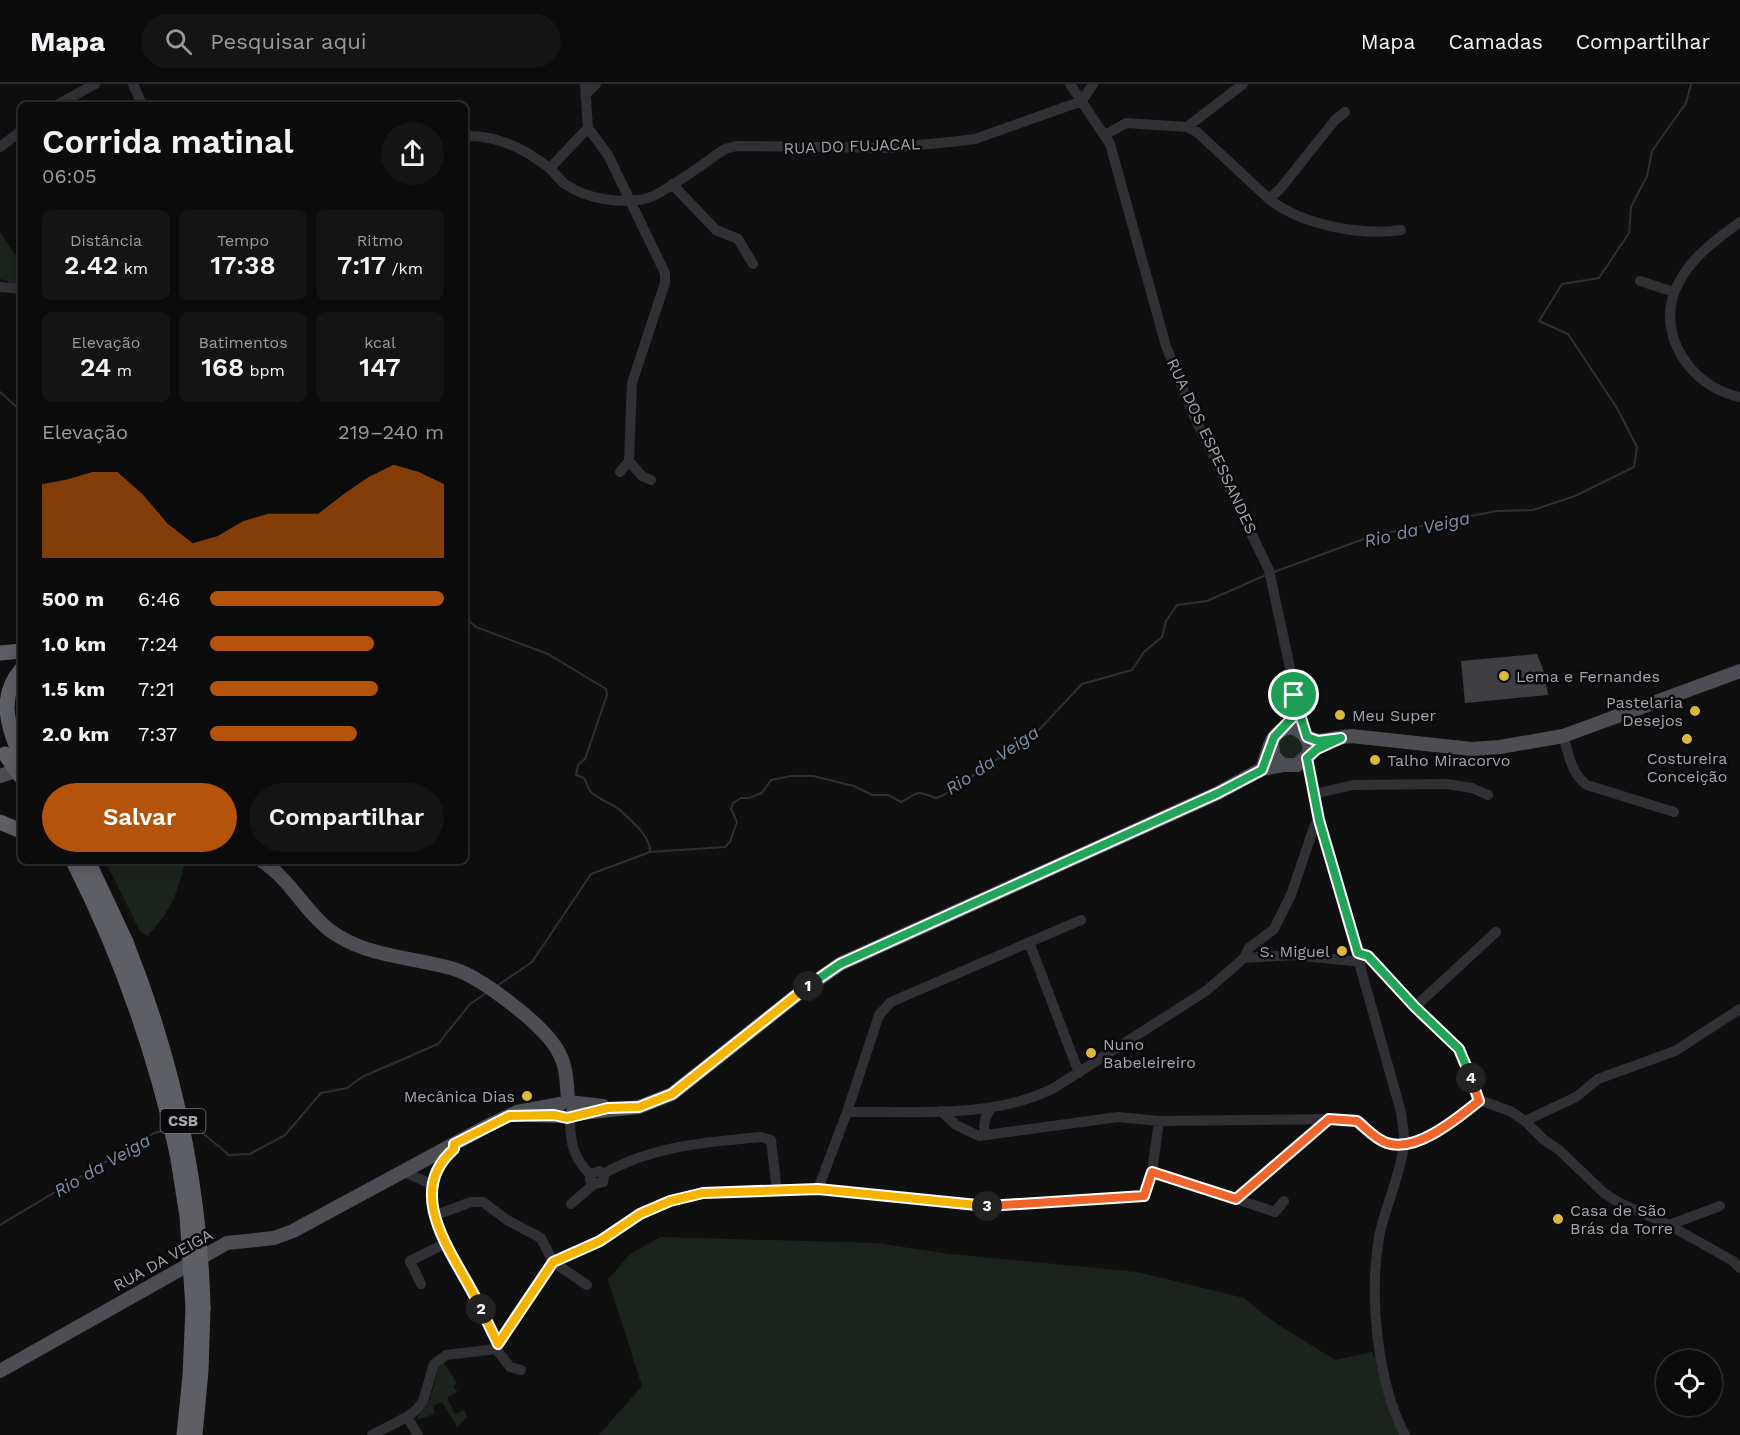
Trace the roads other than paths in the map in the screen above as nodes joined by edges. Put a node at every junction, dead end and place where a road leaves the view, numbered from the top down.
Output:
1 (95, 84) edge
2 (133, 84) edge
3 (596, 84) edge
4 (1070, 84) edge
5 (1093, 84) edge
6 (1243, 84) edge
7 (585, 90) edge
8 (1082, 101) junction
9 (62, 102) edge
10 (141, 102) edge
11 (1345, 112) dead end
12 (1186, 127) junction
13 (588, 129) junction
14 (18, 133) edge
15 (1105, 135) junction
16 (468, 136) edge
17 (0, 147) edge
18 (550, 168) junction
19 (672, 184) junction
20 (1269, 199) junction
21 (629, 201) junction
22 (1740, 222) edge
23 (1401, 230) dead end
24 (753, 264) dead end
25 (1640, 281) dead end
26 (0, 287) edge
27 (18, 288) edge
28 (1674, 292) junction
29 (1740, 397) edge
30 (629, 461) junction
31 (620, 472) dead end
32 (651, 480) dead end
33 (18, 651) edge
34 (0, 653) edge
35 (1740, 671) edge
36 (18, 674) edge
37 (1294, 695) junction
38 (1284, 729) junction
39 (0, 730) edge
40 (1306, 735) junction
41 (1563, 736) junction
42 (1341, 738) junction
43 (1272, 742) junction
44 (11, 752) edge
45 (1308, 756) junction
46 (1287, 766) junction
47 (18, 770) edge
48 (18, 770) edge
49 (1262, 770) junction
50 (0, 776) edge
51 (18, 778) edge
52 (0, 784) edge
53 (1313, 792) junction
54 (1488, 795) dead end
55 (1674, 812) dead end
56 (1319, 820) junction
57 (0, 822) edge
58 (18, 830) edge
59 (63, 864) edge
60 (74, 864) edge
61 (89, 864) edge
62 (265, 864) edge
63 (87, 889) junction
64 (1081, 920) dead end
65 (1496, 932) dead end
66 (1029, 942) junction
67 (120, 944) junction
68 (1244, 958) junction
69 (1360, 958) junction
70 (1415, 1007) junction
71 (1740, 1009) edge
72 (1079, 1073) junction
73 (563, 1085) junction
74 (1479, 1101) junction
75 (587, 1103) junction
76 (543, 1106) junction
77 (992, 1107) junction
78 (608, 1108) junction
79 (565, 1109) junction
80 (941, 1111) junction
81 (847, 1112) junction
82 (509, 1116) junction
83 (1329, 1119) junction
84 (1159, 1121) junction
85 (1525, 1121) junction
86 (985, 1135) junction
87 (454, 1144) junction
88 (1404, 1144) junction
89 (404, 1172) junction
90 (1152, 1172) junction
91 (592, 1179) junction
92 (431, 1184) junction
93 (818, 1189) junction
94 (777, 1191) junction
95 (1236, 1199) junction
96 (1284, 1201) dead end
97 (571, 1204) dead end
98 (1720, 1206) dead end
99 (436, 1215) junction
100 (1669, 1225) junction
101 (444, 1244) junction
102 (553, 1262) junction
103 (1740, 1268) edge
104 (421, 1284) dead end
105 (587, 1285) dead end
106 (198, 1308) junction
107 (497, 1346) junction
108 (521, 1370) dead end
109 (0, 1371) edge
110 (407, 1417) junction
111 (184, 1435) edge
112 (195, 1435) edge
113 (372, 1435) edge
114 (417, 1435) edge
115 (1405, 1435) edge

1 - 9 street
2 - 10 street
3 - 7 street
4 - 8 street, RUA DOS ESPESSANDES
5 - 8 street
6 - 12 street
7 - 13 street
8 - 15 street, RUA DOS ESPESSANDES
8 - 19 street, RUA DO FUJACAL
11 - 20 street
12 - 15 street
12 - 20 street
13 - 18 street
13 - 21 street
14 - 17 street
15 - 37 street, RUA DOS ESPESSANDES
16 - 18 street
18 - 21 street
19 - 21 street, RUA DO FUJACAL
19 - 24 street
20 - 23 street
21 - 30 street
22 - 28 street
25 - 28 street
26 - 27 street
28 - 29 street
30 - 31 street
30 - 32 street
33 - 34 highway
35 - 41 main road
36 - 44 highway
37 - 38 street
37 - 40 street, RUA DOS ESPESSANDES
38 - 40 main road
38 - 43 main road
39 - 44 highway
40 - 42 main road
40 - 45 main road
41 - 42 main road
41 - 55 street
42 - 45 main road
43 - 46 main road
43 - 49 main road
44 - 47 highway, bridge
45 - 46 main road
45 - 53 street
46 - 49 main road
46 - 53 street
48 - 50 main road
49 - 78 main road
51 - 52 main road
53 - 54 street
53 - 56 street
56 - 68 street
56 - 69 street
57 - 58 highway
59 - 63 highway
60 - 63 highway, CSB
61 - 67 highway, CSB
62 - 73 main road
63 - 67 highway, CSB
64 - 66 street
65 - 70 street
66 - 72 street
66 - 81 street
67 - 106 highway, CSB, bridge
68 - 69 street
68 - 72 street
69 - 70 street
69 - 88 street
70 - 74 street
71 - 85 street
72 - 77 street
73 - 75 main road
73 - 76 main road
73 - 79 main road
74 - 85 street
74 - 88 street
75 - 78 main road
75 - 79 main road
76 - 79 main road, RUA DA VEIGA
76 - 82 main road, RUA DA VEIGA
77 - 80 street
77 - 86 street
78 - 79 main road
79 - 82 main road, RUA DA VEIGA
79 - 91 street
80 - 81 street
80 - 86 street
81 - 93 street
82 - 87 main road, RUA DA VEIGA
83 - 84 street
83 - 88 street
83 - 95 street
84 - 86 street
84 - 90 street
85 - 100 street
87 - 89 main road, RUA DA VEIGA
87 - 92 street
88 - 115 street
89 - 92 street
89 - 109 main road, RUA DA VEIGA
90 - 93 street
90 - 95 street
91 - 94 street
91 - 97 street
92 - 99 street
93 - 94 street
94 - 102 street
95 - 96 street
98 - 100 street
99 - 101 street
99 - 102 street
100 - 103 street
101 - 104 street
101 - 107 street
102 - 105 street
102 - 107 street
106 - 111 highway, CSB
106 - 112 highway, CSB
107 - 108 street
107 - 110 street
110 - 113 street
110 - 114 street

